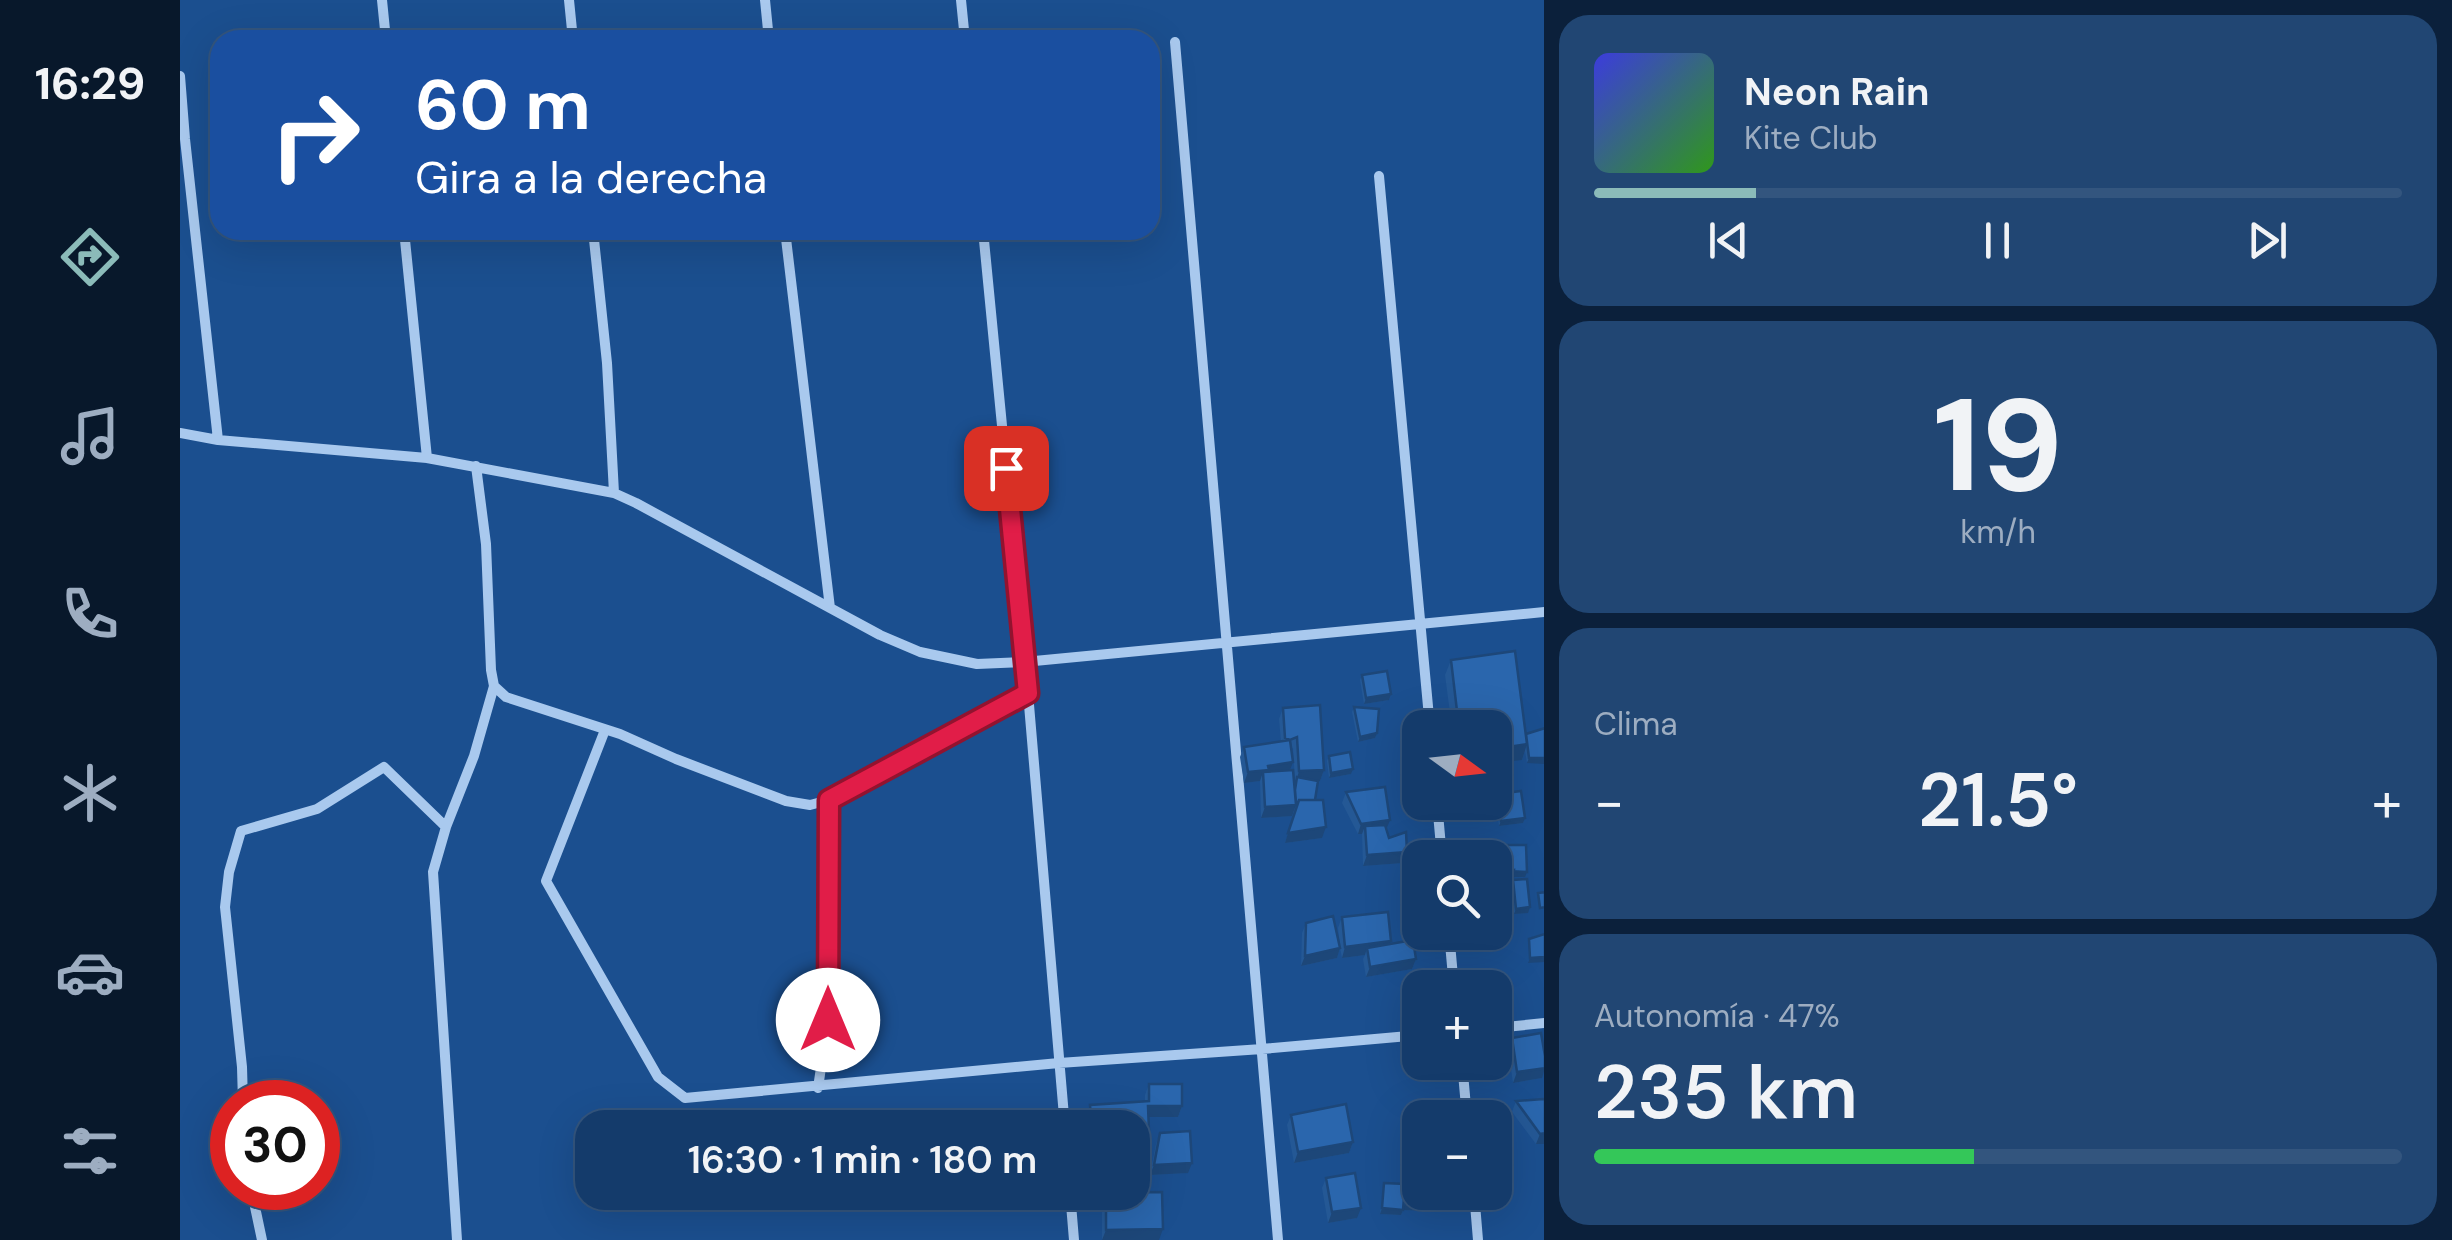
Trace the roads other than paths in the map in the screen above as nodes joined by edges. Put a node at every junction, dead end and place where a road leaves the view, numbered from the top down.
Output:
1 (382, 0) edge
2 (568, 0) edge
3 (765, 0) edge
4 (962, 0) edge
5 (385, 30) edge
6 (572, 30) edge
7 (767, 30) edge
8 (964, 30) edge
9 (1175, 42) dead end
10 (180, 76) edge
11 (1378, 176) dead end
12 (405, 240) edge
13 (594, 240) edge
14 (786, 240) edge
15 (984, 240) edge
16 (180, 432) edge
17 (218, 440) junction
18 (426, 458) junction
19 (476, 466) junction
20 (614, 493) junction
21 (830, 608) junction
22 (1544, 612) edge
23 (1420, 624) junction
24 (1227, 642) junction
25 (1024, 662) junction
26 (494, 686) junction
27 (1028, 693) junction
28 (1428, 710) edge
29 (605, 730) junction
30 (829, 800) junction
31 (446, 828) junction
32 (1544, 1022) edge
33 (1512, 1026) edge
34 (1402, 1037) edge
35 (1262, 1049) junction
36 (1059, 1064) junction
37 (242, 1080) edge
38 (818, 1088) junction
39 (1063, 1110) edge
40 (256, 1210) edge
41 (1072, 1210) edge
42 (1476, 1210) edge
43 (262, 1240) edge
44 (457, 1240) edge
45 (1074, 1240) edge
46 (1278, 1240) edge
47 (1478, 1240) edge

1 - 5 street
2 - 6 street
3 - 7 street
4 - 8 street
9 - 24 street
10 - 17 street
11 - 23 street
12 - 18 street
13 - 20 street
14 - 21 street
15 - 25 street
16 - 17 street
17 - 18 street
18 - 19 street
19 - 20 street
19 - 26 street
20 - 21 street
21 - 25 street
22 - 23 street
23 - 24 street
23 - 28 street
24 - 25 street
24 - 35 street
25 - 27 street
26 - 29 street
26 - 31 street
27 - 30 street
27 - 36 street
29 - 30 street
29 - 38 street
30 - 38 street
31 - 37 street
31 - 44 street
32 - 33 street
34 - 35 street
35 - 36 street
35 - 46 street
36 - 38 street
36 - 39 street
40 - 43 street
41 - 45 street
42 - 47 street

